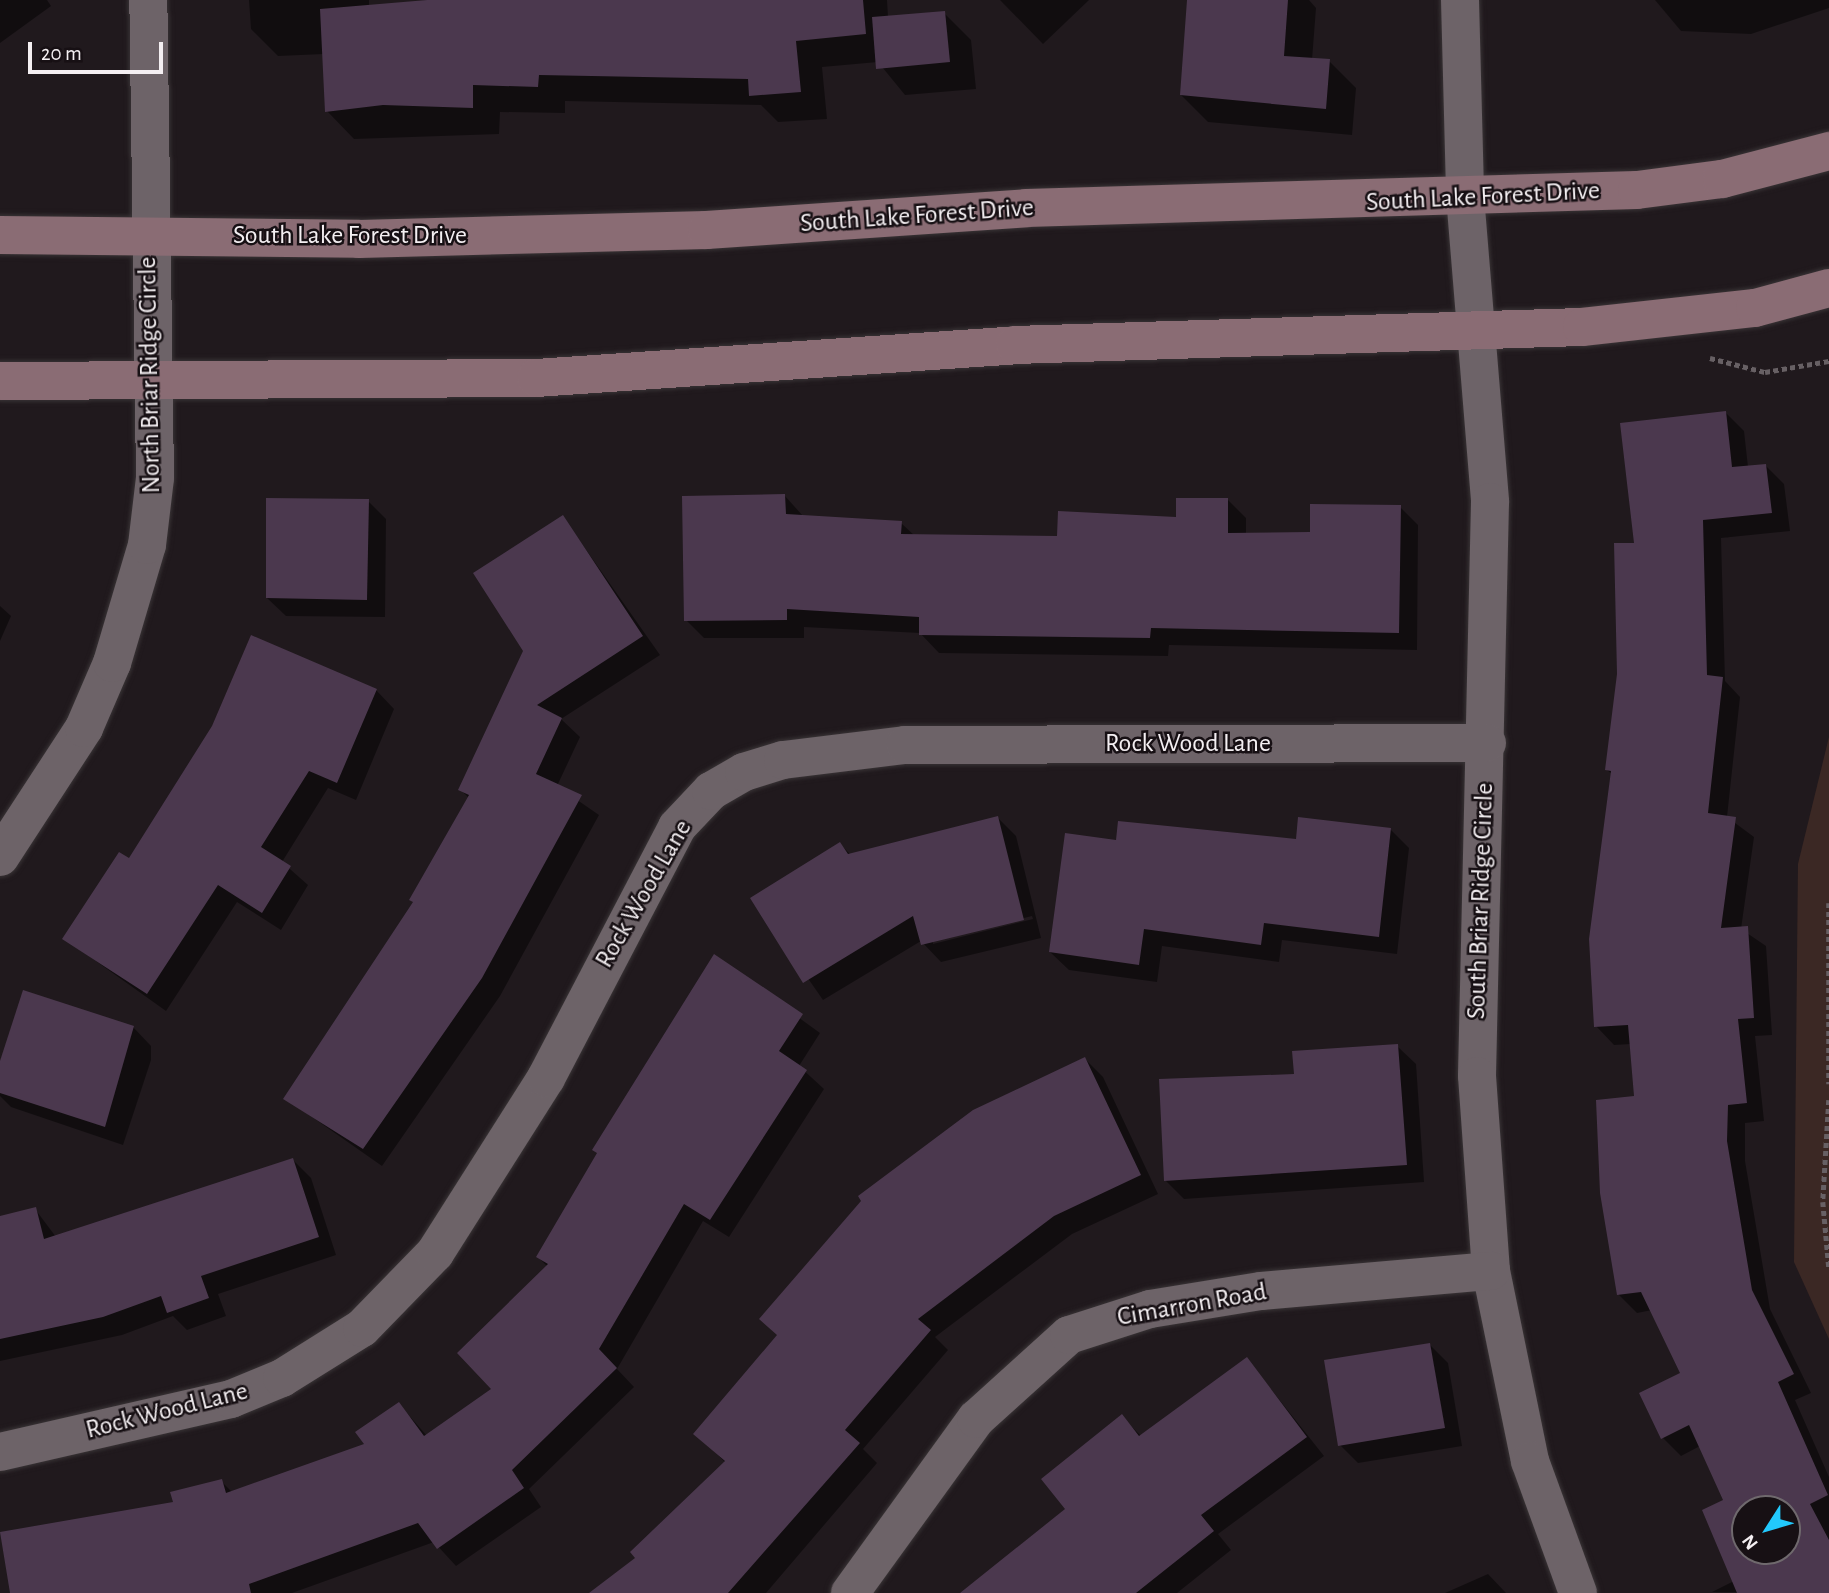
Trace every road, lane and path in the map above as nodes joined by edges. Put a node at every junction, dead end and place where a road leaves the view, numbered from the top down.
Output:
1 (148, 0) edge
2 (1460, 0) edge
3 (1829, 150) edge
4 (1465, 196) junction
5 (0, 235) edge
6 (148, 235) junction
7 (1829, 288) edge
8 (1477, 331) junction
9 (0, 381) edge
10 (153, 384) junction
11 (1487, 743) junction
12 (0, 857) edge
13 (1829, 903) edge
14 (1829, 1084) edge
15 (1829, 1100) edge
16 (1829, 1268) edge
17 (1491, 1271) junction
18 (0, 1452) edge
19 (850, 1593) edge
20 (1578, 1593) edge

1 - 6 street, North Briar Ridge Circle
2 - 4 street, South Briar Ridge Circle
3 - 4 main road, South Lake Forest Drive
4 - 6 main road, South Lake Forest Drive
4 - 8 street, South Briar Ridge Circle
5 - 6 main road, South Lake Forest Drive
6 - 10 street, North Briar Ridge Circle
7 - 8 main road
8 - 10 main road
8 - 11 street, South Briar Ridge Circle
9 - 10 main road
10 - 12 street, North Briar Ridge Circle
11 - 17 street, South Briar Ridge Circle
11 - 18 street, Rock Wood Lane
13 - 14 path
15 - 16 path
17 - 19 street, Cimarron Road
17 - 20 street, South Briar Ridge Circle

